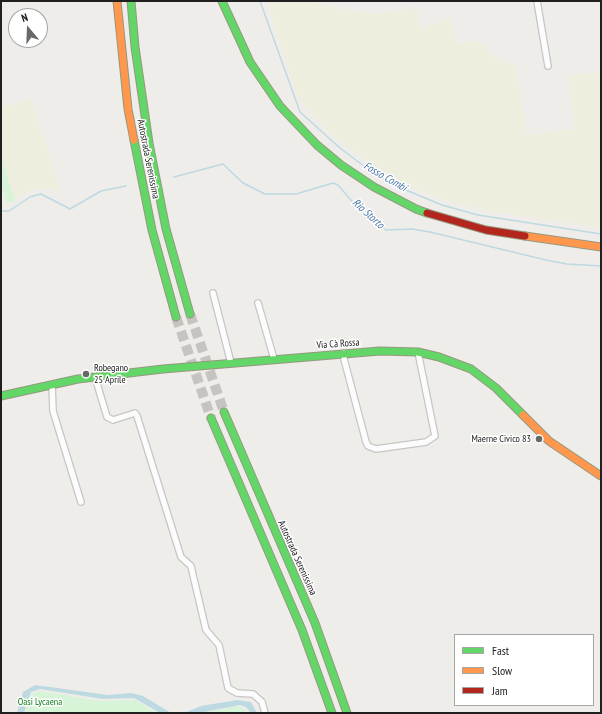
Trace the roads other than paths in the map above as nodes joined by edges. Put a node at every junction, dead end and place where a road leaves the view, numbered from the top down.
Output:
1 (117, 1) edge
2 (131, 1) edge
3 (222, 1) edge
4 (537, 1) edge
5 (548, 66) dead end
6 (601, 247) edge
7 (213, 293) dead end
8 (258, 302) dead end
9 (190, 314) tunnel mouth
10 (176, 317) tunnel mouth
11 (418, 352) junction
12 (344, 353) junction
13 (274, 359) junction
14 (231, 363) junction
15 (96, 377) junction
16 (52, 384) junction
17 (1, 396) edge
18 (224, 412) tunnel mouth
19 (211, 418) tunnel mouth
20 (601, 476) edge
21 (81, 502) dead end
22 (265, 713) edge
23 (332, 713) edge
24 (347, 713) edge

1 - 10 main road, Autostrada Serenissima
2 - 9 main road, Autostrada Serenissima
3 - 6 main road
4 - 5 street
7 - 14 street
8 - 13 street
11 - 12 main road, Via Cà Rossa
11 - 12 street
11 - 20 main road, Via Cà Rossa
12 - 13 main road, Via Cà Rossa
13 - 14 main road, Via Cà Rossa
14 - 15 main road, Via Cà Rossa
15 - 16 main road, Via Cà Rossa
15 - 22 street
16 - 17 main road, Via Cà Rossa
16 - 21 street
18 - 24 main road, Autostrada Serenissima
19 - 23 main road

